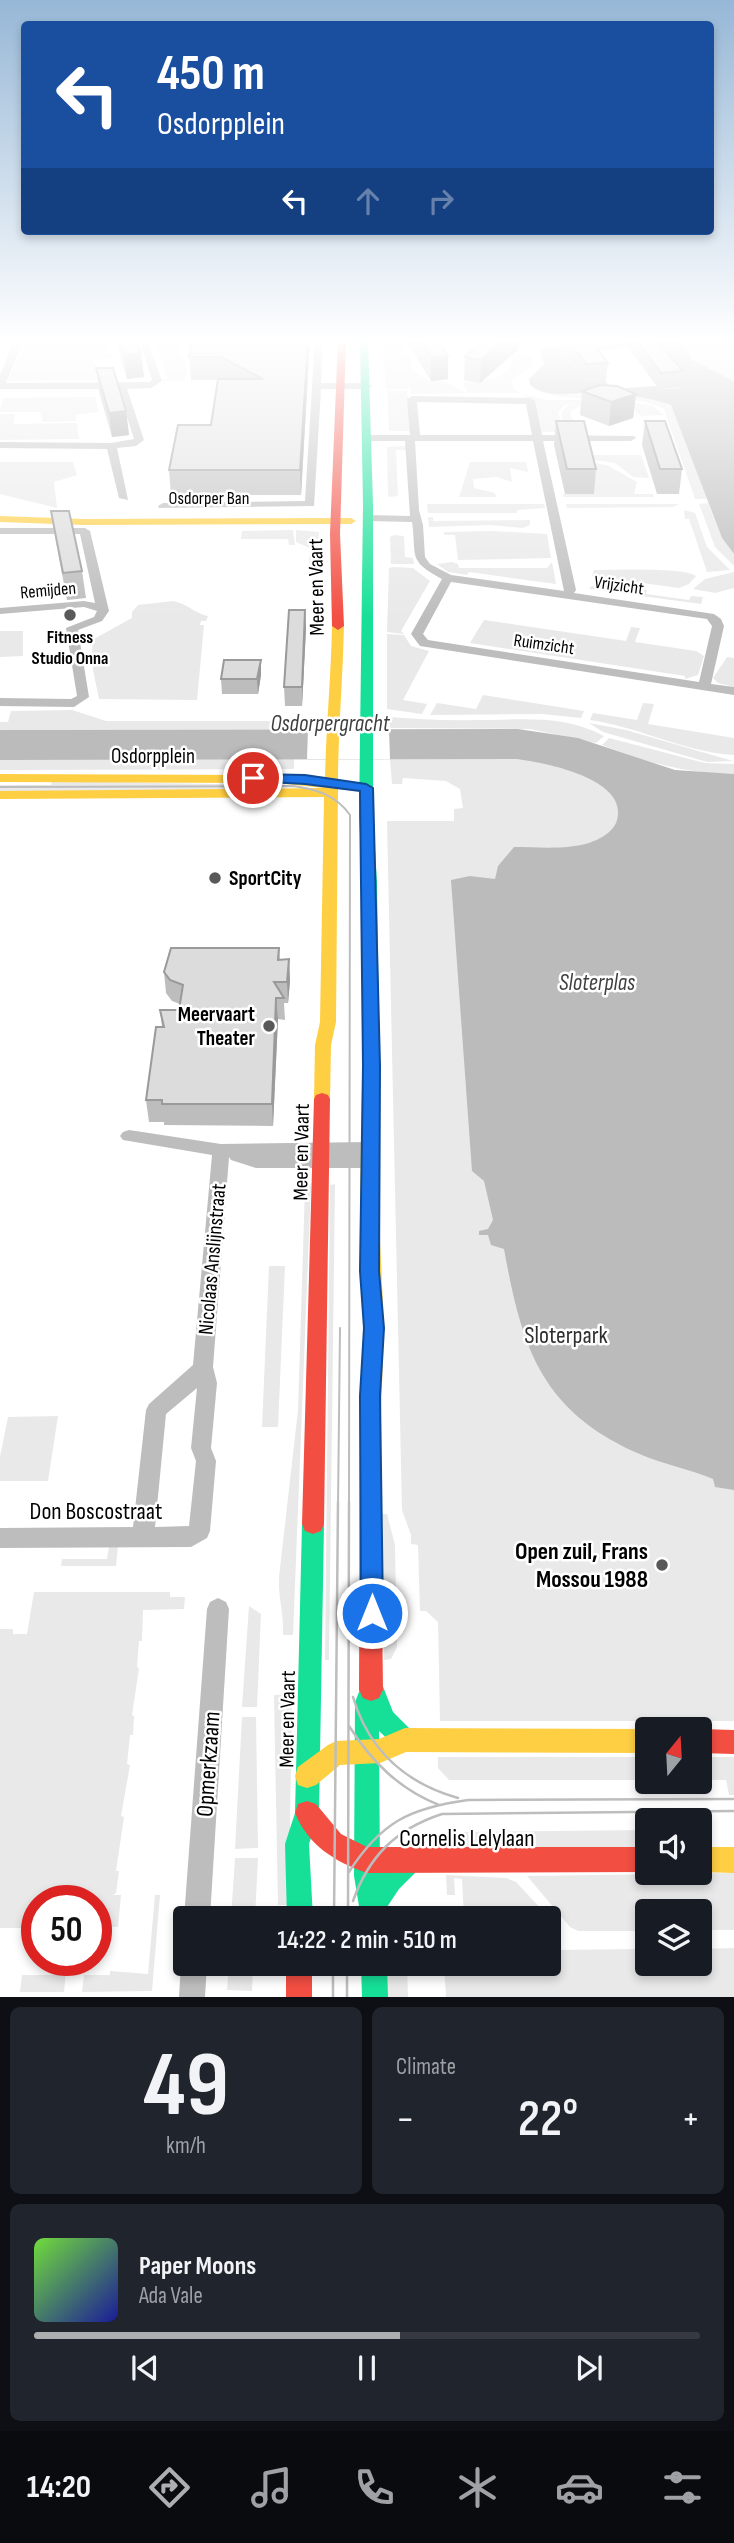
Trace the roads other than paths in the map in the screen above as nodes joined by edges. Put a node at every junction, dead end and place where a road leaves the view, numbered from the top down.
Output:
1 (137, 432) edge
2 (314, 432) edge
3 (339, 432) edge
4 (367, 432) edge
5 (412, 432) edge
6 (537, 432) edge
7 (367, 438) junction
8 (412, 438) junction
9 (538, 438) junction
10 (631, 438) dead end
11 (0, 445) edge
12 (111, 446) junction
13 (124, 498) dead end
14 (163, 506) dead end
15 (211, 514) junction
16 (0, 519) edge
17 (336, 519) junction
18 (368, 519) junction
19 (416, 519) junction
20 (83, 523) junction
21 (0, 531) edge
22 (448, 578) junction
23 (567, 595) junction
24 (101, 607) junction
25 (0, 611) edge
26 (704, 686) junction
27 (734, 691) edge
28 (0, 702) edge
29 (0, 778) edge
30 (331, 782) junction
31 (366, 788) junction
32 (0, 795) edge
33 (129, 1136) dead end
34 (221, 1150) junction
35 (369, 1154) junction
36 (322, 1155) junction
37 (203, 1367) junction
38 (143, 1537) junction
39 (191, 1537) joint
40 (0, 1538) edge
41 (218, 1609) dead end
42 (373, 1685) junction
43 (405, 1740) junction
44 (635, 1741) edge
45 (712, 1741) edge
46 (734, 1742) edge
47 (368, 1752) junction
48 (307, 1776) junction
49 (307, 1813) junction
50 (368, 1860) junction
51 (635, 1860) edge
52 (712, 1860) edge
53 (734, 1860) edge
54 (408, 1862) junction
55 (199, 1906) edge
56 (300, 1906) edge
57 (373, 1906) edge
58 (377, 1906) edge
59 (193, 1976) edge
60 (299, 1976) edge
61 (374, 1976) edge
62 (192, 1997) edge
63 (299, 1997) edge
64 (375, 1997) edge

1 - 12 street
2 - 15 street
3 - 17 main road, Meer en Vaart
4 - 7 main road
5 - 8 street
6 - 9 street
7 - 8 street
7 - 18 main road
8 - 9 street
8 - 19 street
9 - 10 street
9 - 23 street
11 - 12 street
12 - 13 street
14 - 15 street
15 - 17 main road, Osdorper Ban
15 - 20 main road, Osdorper Ban
16 - 20 main road, Osdorper Ban
17 - 18 main road, Osdorper Ban
17 - 30 main road, Meer en Vaart
18 - 19 street
18 - 31 main road
19 - 22 street
20 - 21 street, Osdorper Ban
20 - 24 street
22 - 23 street, Vrijzicht
22 - 26 street, Ruimzicht
23 - 26 street, Vrijzicht
24 - 25 street, Remijden
24 - 28 street, Remijden
26 - 27 street, Ruimzicht
29 - 30 main road, Osdorpplein
30 - 31 main road, Osdorpplein
30 - 32 main road, Osdorpplein
30 - 36 main road, Meer en Vaart
31 - 35 main road
33 - 34 street
34 - 36 street
34 - 37 street, Nicolaas Anslijnstraat
35 - 36 street
35 - 42 main road
36 - 48 main road, Meer en Vaart
37 - 38 street
37 - 39 street, Nicolaas Anslijnstraat
38 - 39 street, Don Boscostraat
38 - 40 street, Don Boscostraat
41 - 55 street, Opmerkzaam
42 - 43 main road
42 - 47 main road
43 - 44 main road
43 - 47 main road
45 - 46 main road
47 - 48 main road
47 - 50 main road
48 - 49 main road, Meer en Vaart
49 - 50 main road, Cornelis Lelylaan
49 - 56 main road, Meer en Vaart
50 - 54 main road, Cornelis Lelylaan
50 - 57 main road
51 - 54 main road, Cornelis Lelylaan
52 - 53 main road
54 - 58 main road
59 - 62 street
60 - 63 main road
61 - 64 main road

